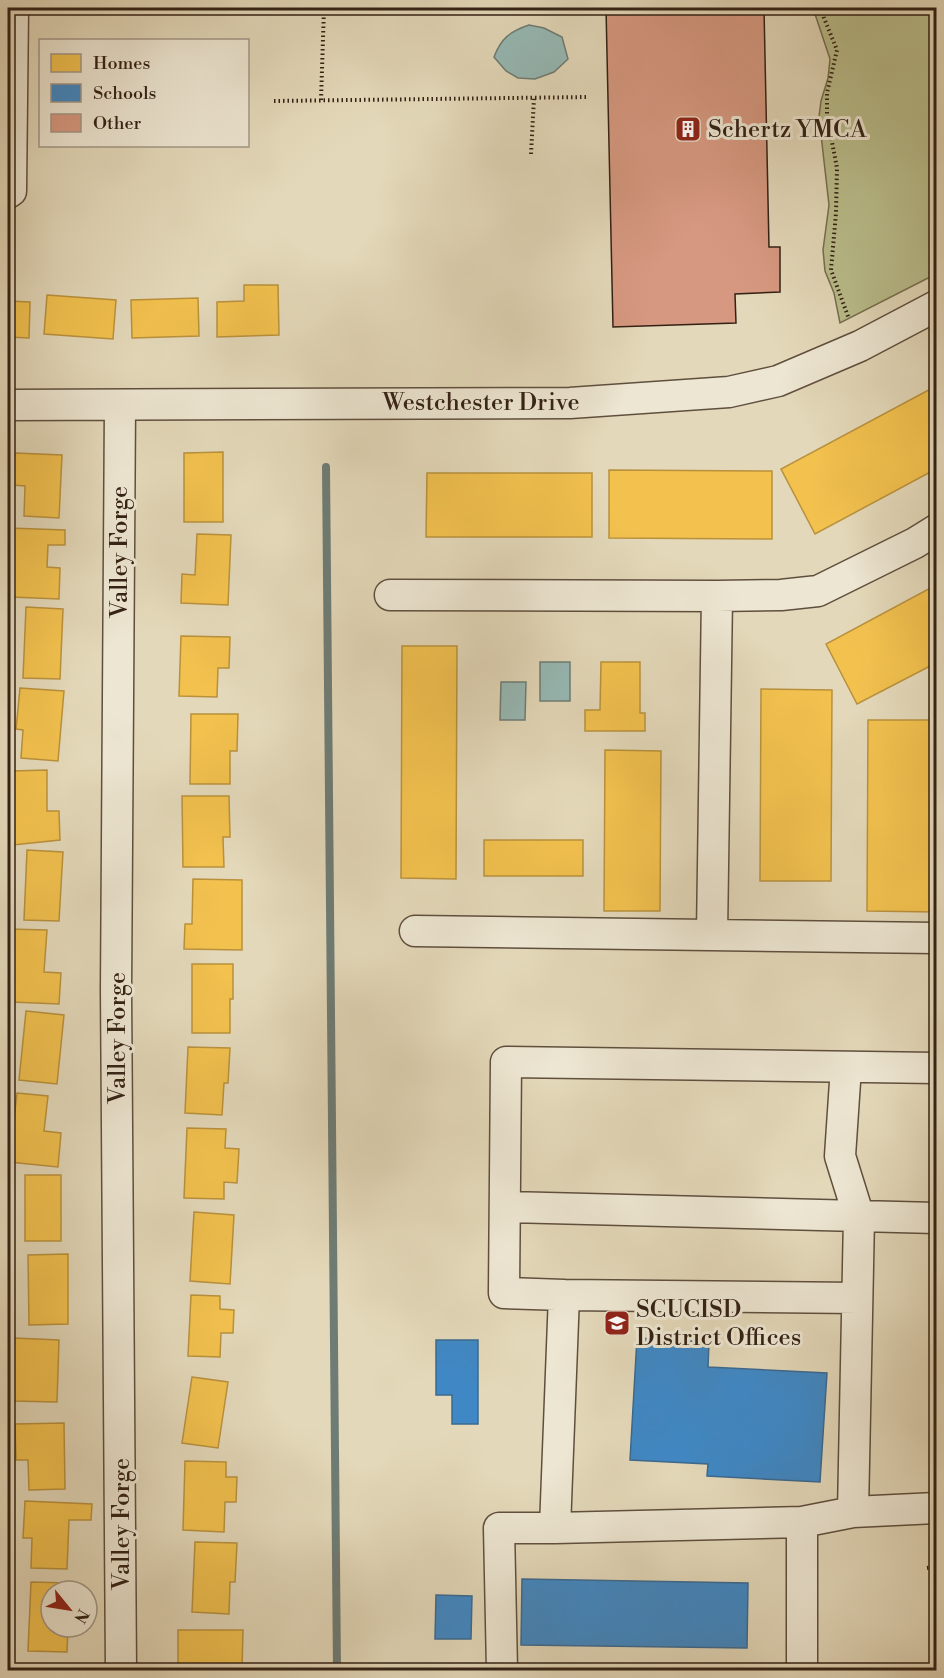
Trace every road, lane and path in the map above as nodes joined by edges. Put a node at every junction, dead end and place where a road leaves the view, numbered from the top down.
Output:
1 (13, 8) edge
2 (324, 8) edge
3 (822, 8) edge
4 (589, 97) dead end
5 (534, 98) junction
6 (321, 100) dead end
7 (274, 101) dead end
8 (531, 154) dead end
9 (8, 193) edge
10 (936, 306) edge
11 (860, 346) junction
12 (8, 405) edge
13 (120, 405) junction
14 (936, 530) edge
15 (390, 595) dead end
16 (717, 596) junction
17 (415, 932) dead end
18 (712, 934) junction
19 (936, 938) edge
20 (846, 1067) junction
21 (936, 1068) edge
22 (505, 1207) junction
23 (859, 1217) junction
24 (936, 1218) edge
25 (564, 1294) junction
26 (857, 1298) junction
27 (936, 1508) edge
28 (853, 1512) junction
29 (802, 1522) junction
30 (555, 1528) junction
31 (927, 1568) dead end
32 (936, 1568) edge
33 (121, 1671) edge
34 (502, 1671) edge
35 (802, 1671) edge

1 - 9 street
2 - 6 path
3 - 11 path
4 - 5 path
5 - 7 path
5 - 8 path
10 - 11 street, Westchester Drive
11 - 13 street, Westchester Drive
12 - 13 street, Westchester Drive
13 - 33 street, Valley Forge
14 - 16 street
15 - 16 street
16 - 18 street
17 - 18 street
18 - 19 street
20 - 21 street
20 - 22 street
20 - 23 street
22 - 23 street
22 - 25 street
23 - 24 street
23 - 26 street
25 - 26 street
25 - 30 street
26 - 28 street
27 - 28 street
28 - 29 street
29 - 30 street
29 - 35 street
30 - 34 street
31 - 32 path

